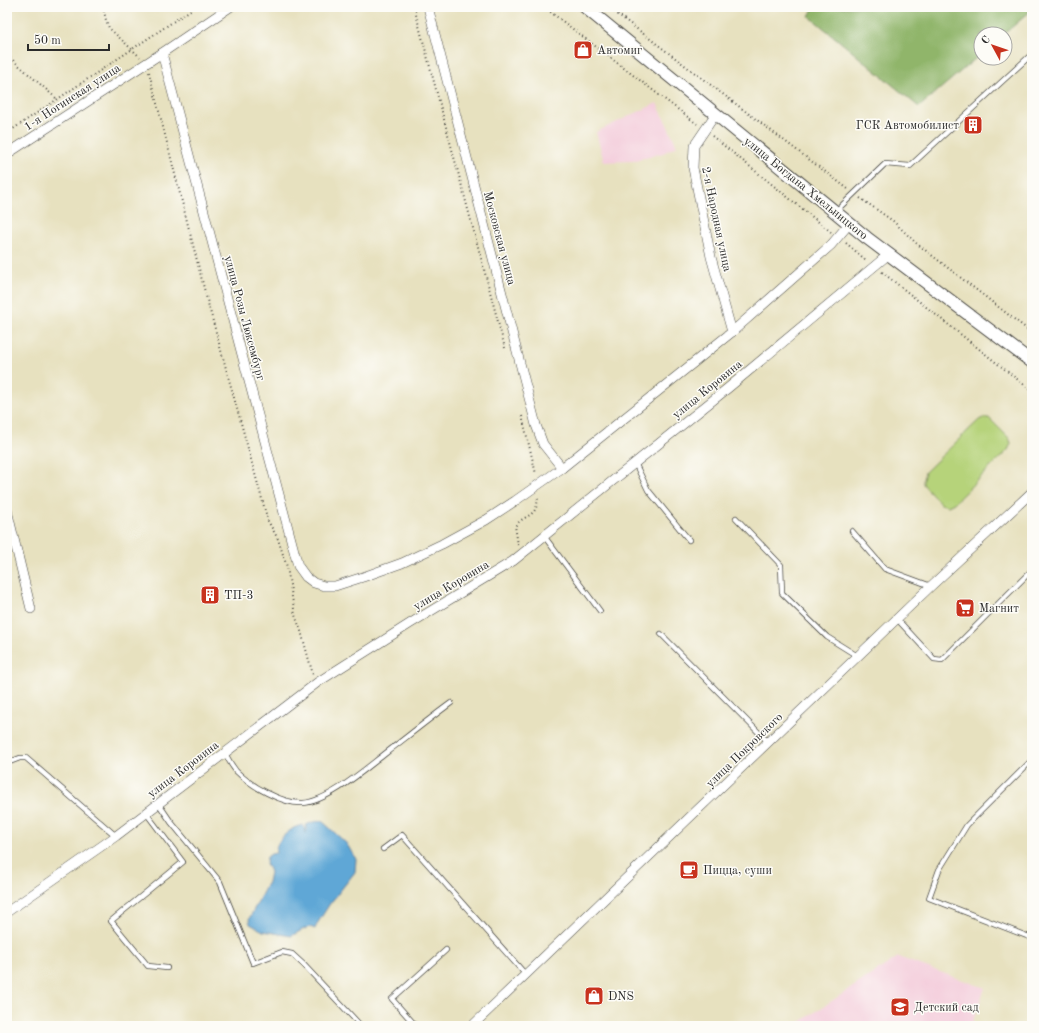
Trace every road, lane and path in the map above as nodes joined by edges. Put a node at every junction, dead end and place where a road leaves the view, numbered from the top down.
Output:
1 (103, 7) edge
2 (196, 7) edge
3 (230, 7) edge
4 (414, 7) edge
5 (428, 7) edge
6 (544, 7) edge
7 (585, 7) edge
8 (608, 7) edge
9 (133, 50) junction
10 (162, 53) junction
11 (1032, 54) edge
12 (7, 55) edge
13 (146, 64) junction
14 (58, 99) junction
15 (715, 115) junction
16 (704, 130) junction
17 (7, 133) edge
18 (7, 154) edge
19 (854, 194) junction
20 (835, 213) junction
21 (849, 224) junction
22 (838, 237) junction
23 (889, 254) junction
24 (875, 267) junction
25 (732, 332) junction
26 (1032, 333) edge
27 (506, 353) dead end
28 (1032, 362) edge
29 (1032, 391) edge
30 (521, 411) dead end
31 (635, 463) junction
32 (562, 468) junction
33 (538, 484) junction
34 (1032, 492) edge
35 (7, 510) edge
36 (736, 518) dead end
37 (852, 531) dead end
38 (544, 536) junction
39 (689, 540) dead end
40 (520, 555) junction
41 (1032, 570) edge
42 (931, 586) junction
43 (31, 609) dead end
44 (600, 611) dead end
45 (897, 619) junction
46 (661, 634) dead end
47 (859, 657) junction
48 (315, 684) junction
49 (451, 703) dead end
50 (769, 743) junction
51 (225, 753) junction
52 (1032, 760) edge
53 (7, 764) edge
54 (158, 803) junction
55 (146, 813) junction
56 (116, 836) junction
57 (383, 849) dead end
58 (7, 912) edge
59 (1032, 938) edge
60 (446, 950) dead end
61 (167, 968) dead end
62 (526, 975) junction
63 (361, 1026) edge
64 (416, 1026) edge
65 (472, 1026) edge

1 - 9 path
2 - 9 path
3 - 10 street, 1-я Ногинская улица
4 - 27 path
5 - 32 street, Московская улица
6 - 16 path
7 - 15 street, улица Богдана Хмельницкого
8 - 19 path
9 - 13 path
9 - 14 path
10 - 13 street, 1-я Ногинская улица
10 - 33 street, улица Розы Люксембург
11 - 19 lane
12 - 14 path
13 - 18 street, 1-я Ногинская улица
13 - 48 path
14 - 17 path
15 - 16 street, 2-я Народная улица
15 - 20 street, улица Богдана Хмельницкого
16 - 22 path
16 - 25 street, 2-я Народная улица
19 - 20 lane
19 - 26 path
20 - 21 street, улица Богдана Хмельницкого
21 - 22 street
21 - 23 street, улица Богдана Хмельницкого
22 - 24 path
22 - 25 street
23 - 24 street, улица Коровина
23 - 28 street, улица Богдана Хмельницкого
24 - 29 path
24 - 31 street, улица Коровина
25 - 32 street
30 - 33 path
31 - 38 street, улица Коровина
31 - 39 lane
32 - 33 street
33 - 40 path
34 - 42 street, улица Покровского
35 - 43 street
36 - 47 lane
37 - 42 lane
38 - 40 street, улица Коровина
38 - 44 lane
40 - 48 street, улица Коровина
41 - 45 lane
42 - 45 street, улица Покровского
45 - 47 street, улица Покровского
46 - 50 lane
47 - 50 street, улица Покровского
48 - 51 street, улица Коровина
49 - 51 lane
50 - 62 street, улица Покровского
51 - 54 street, улица Коровина
52 - 59 lane
53 - 56 lane
54 - 55 street, улица Коровина
54 - 63 lane
55 - 56 street, улица Коровина
55 - 61 lane
56 - 58 street, улица Коровина
57 - 62 lane
60 - 64 lane
62 - 65 street, улица Покровского

